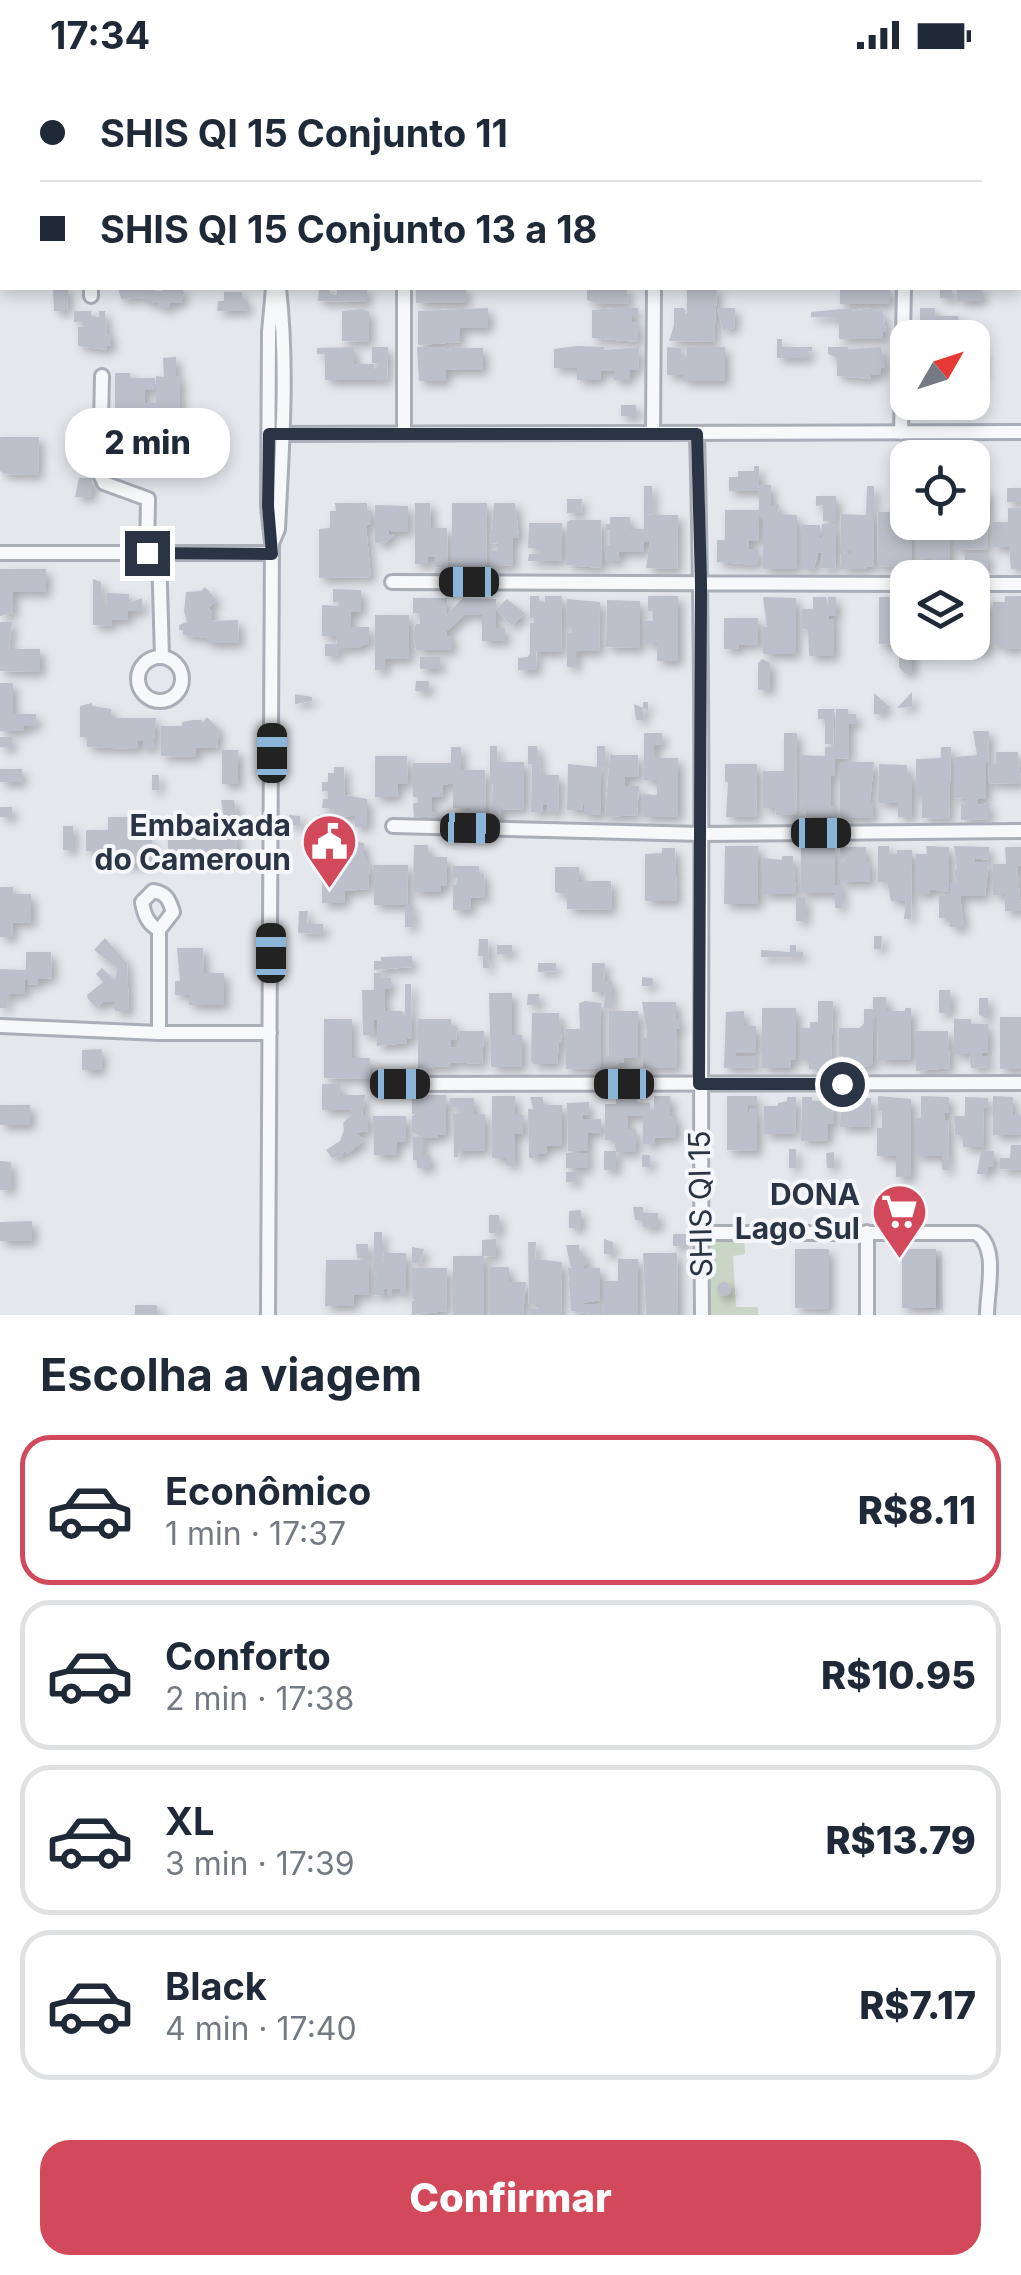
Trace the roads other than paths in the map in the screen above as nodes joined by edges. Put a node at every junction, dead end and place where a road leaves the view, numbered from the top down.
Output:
1 (276, 290) edge
2 (404, 290) edge
3 (654, 290) edge
4 (904, 290) edge
5 (102, 376) dead end
6 (1021, 432) edge
7 (654, 433) junction
8 (901, 433) junction
9 (276, 434) junction
10 (404, 434) junction
11 (697, 434) junction
12 (272, 548) junction
13 (0, 553) edge
14 (153, 553) junction
15 (392, 582) dead end
16 (701, 584) junction
17 (890, 584) edge
18 (990, 584) edge
19 (1021, 584) edge
20 (162, 657) dead end
21 (393, 826) dead end
22 (1021, 831) edge
23 (701, 834) junction
24 (160, 930) dead end
25 (0, 1026) edge
26 (159, 1033) junction
27 (270, 1033) junction
28 (1021, 1083) edge
29 (400, 1084) dead end
30 (699, 1084) junction
31 (867, 1232) junction
32 (701, 1233) junction
33 (268, 1315) edge
34 (702, 1315) edge
35 (868, 1315) edge
36 (987, 1315) edge

1 - 9 street
2 - 10 street
3 - 7 street
4 - 8 street
5 - 14 street
6 - 8 street
7 - 10 street
7 - 11 street
8 - 11 street
9 - 10 street
9 - 12 street
11 - 16 street, SHIS QI 15
12 - 14 street
12 - 27 street
13 - 14 street
14 - 20 street
15 - 16 street
16 - 17 street
16 - 23 street, SHIS QI 15
18 - 19 street
21 - 23 street
22 - 23 street
23 - 30 street, SHIS QI 15
24 - 26 street
25 - 26 street
26 - 27 street
27 - 33 street
28 - 30 street
29 - 30 street
30 - 32 street, SHIS QI 15
31 - 32 street
31 - 35 street
31 - 36 street
32 - 34 street, SHIS QI 15

